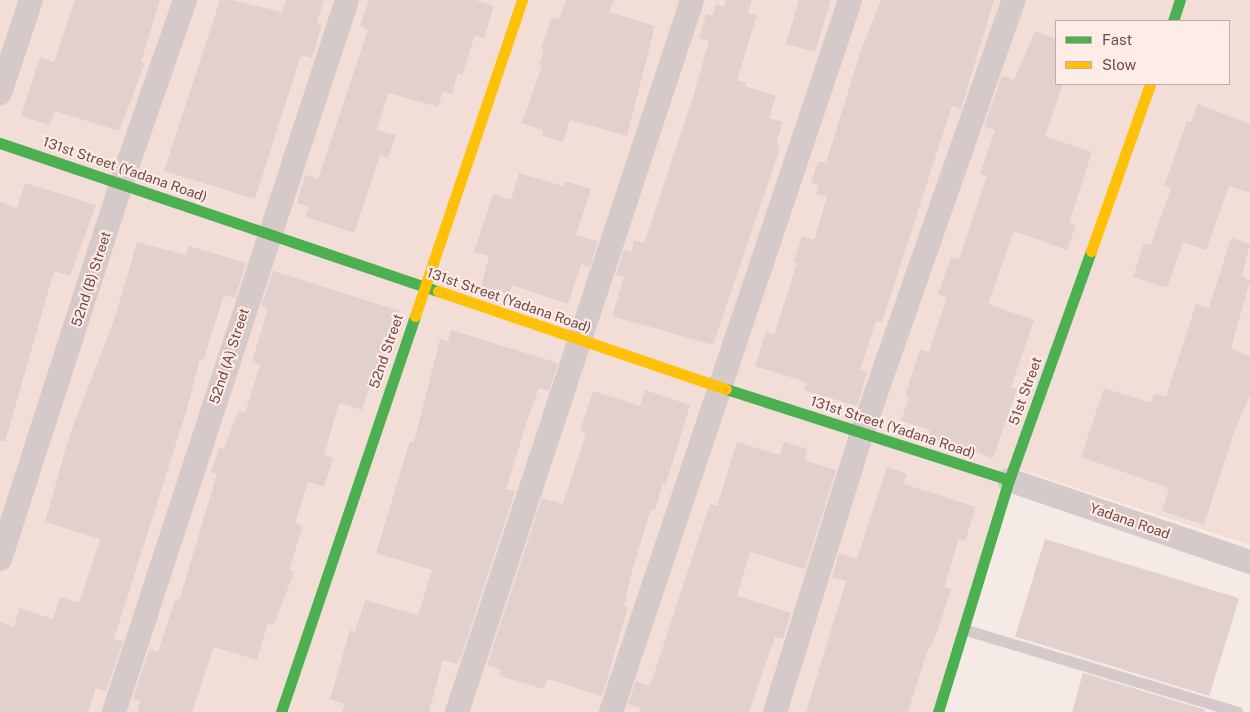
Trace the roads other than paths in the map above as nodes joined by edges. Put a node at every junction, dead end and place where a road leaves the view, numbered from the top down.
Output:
1 (31, 0) edge
2 (185, 0) edge
3 (346, 0) edge
4 (522, 0) edge
5 (692, 0) edge
6 (850, 0) edge
7 (1014, 0) edge
8 (1180, 0) edge
9 (1173, 20) edge
10 (1150, 85) edge
11 (0, 93) edge
12 (0, 143) edge
13 (121, 184) junction
14 (268, 234) junction
15 (424, 286) junction
16 (578, 340) junction
17 (721, 387) junction
18 (862, 433) junction
19 (1009, 480) junction
20 (0, 558) edge
21 (1250, 562) edge
22 (963, 629) junction
23 (114, 712) edge
24 (280, 712) edge
25 (458, 712) edge
26 (611, 712) edge
27 (775, 712) edge
28 (938, 712) edge
29 (1238, 712) edge

1 - 11 street
2 - 13 street, 52nd (B) Street
3 - 14 street, 52nd (A) Street
4 - 15 street, 52nd Street
5 - 16 street
6 - 17 street
7 - 18 street
8 - 9 street
10 - 19 street, 51st Street
12 - 13 street, 131st Street (Yadana Road)
13 - 14 street, 131st Street (Yadana Road)
13 - 20 street, 52nd (B) Street
14 - 15 street, 131st Street (Yadana Road)
14 - 23 street, 52nd (A) Street
15 - 16 street, 131st Street (Yadana Road)
15 - 24 street, 52nd Street
16 - 17 street, 131st Street (Yadana Road)
16 - 25 street
17 - 18 street, 131st Street (Yadana Road)
17 - 26 street
18 - 19 street, 131st Street (Yadana Road)
18 - 27 street
19 - 21 street, Yadana Road
19 - 22 street, 51st Street
22 - 28 street, 51st Street
22 - 29 lane

